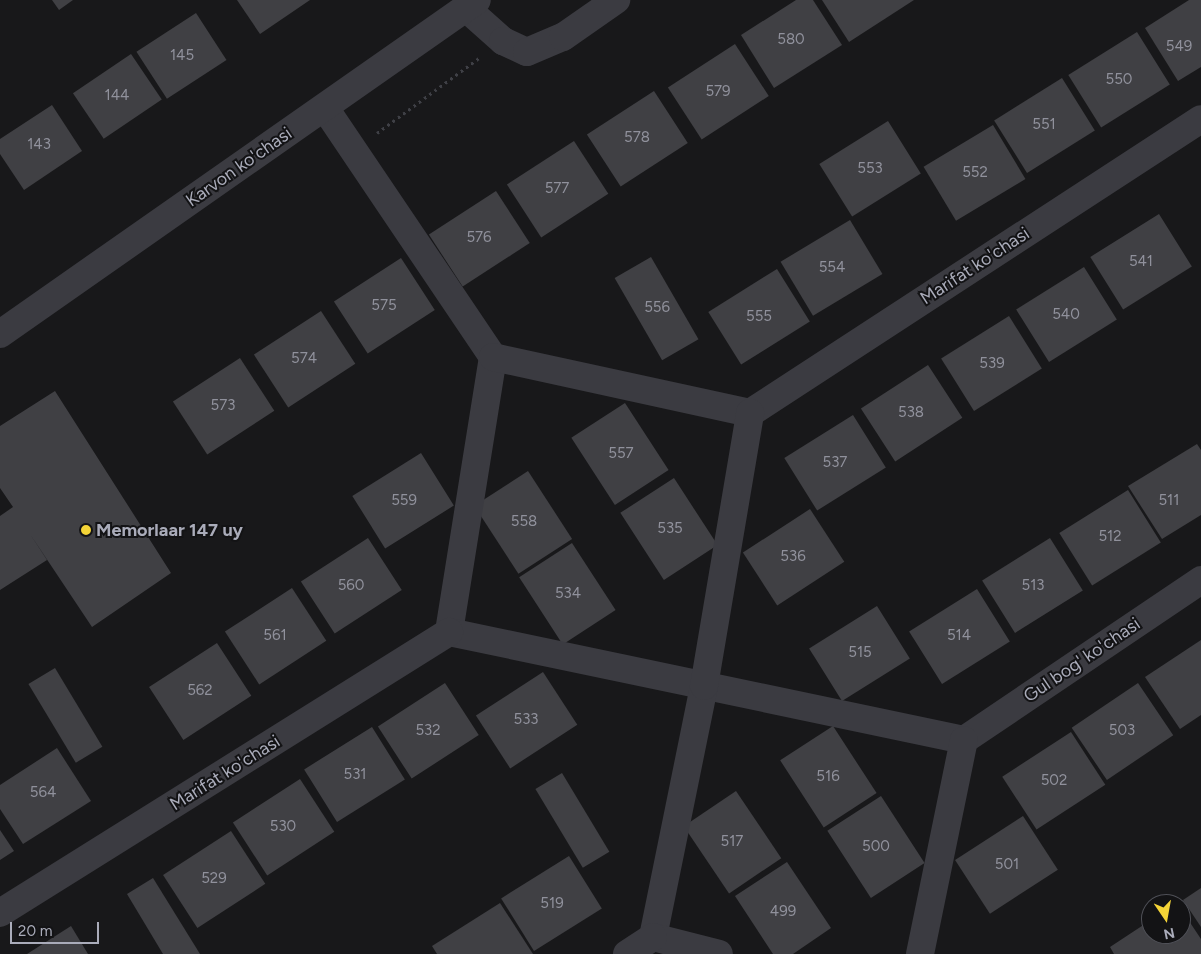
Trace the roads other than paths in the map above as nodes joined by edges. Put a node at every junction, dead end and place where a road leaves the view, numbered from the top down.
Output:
1 (616, 0) edge
2 (472, 4) edge
3 (325, 108) junction
4 (1201, 119) edge
5 (0, 334) edge
6 (492, 357) junction
7 (750, 413) junction
8 (1201, 580) edge
9 (449, 632) junction
10 (704, 686) junction
11 (964, 740) junction
12 (0, 913) edge
13 (653, 937) junction
14 (627, 954) edge
15 (719, 954) edge
16 (920, 954) edge

1 - 2 street
2 - 3 street, Karvon ko'chasi
3 - 5 street, Karvon ko'chasi
3 - 6 street
4 - 7 street, Marifat ko'chasi
6 - 7 street
6 - 9 street
7 - 10 street
8 - 11 street, Gul bog' ko'chasi
9 - 10 street
9 - 12 street, Marifat ko'chasi
10 - 11 street
10 - 13 street
11 - 16 street
13 - 14 street
13 - 15 street

